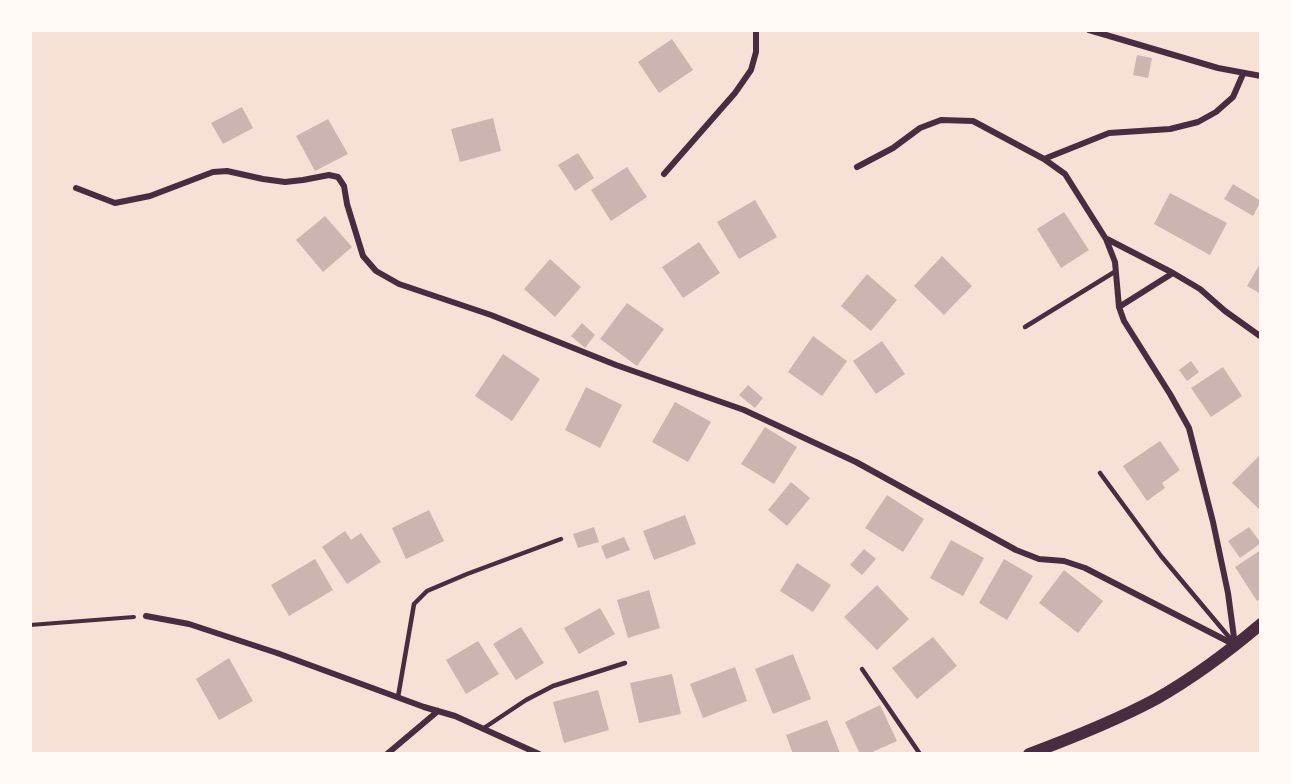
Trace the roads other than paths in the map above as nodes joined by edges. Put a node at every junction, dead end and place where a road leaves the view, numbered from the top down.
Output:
1 (756, 30) edge
2 (1089, 30) edge
3 (1243, 74) junction
4 (1261, 76) edge
5 (1044, 159) junction
6 (857, 167) dead end
7 (664, 174) dead end
8 (76, 188) dead end
9 (1106, 239) junction
10 (1116, 271) junction
11 (1173, 273) junction
12 (1119, 307) junction
13 (1025, 327) dead end
14 (1260, 336) edge
15 (1100, 473) dead end
16 (561, 539) dead end
17 (146, 616) road end
18 (1261, 624) edge
19 (1235, 645) junction
20 (625, 663) dead end
21 (862, 669) dead end
22 (398, 697) junction
23 (438, 711) junction
24 (484, 728) junction
25 (387, 754) edge
26 (539, 754) edge
27 (920, 754) edge
28 (1029, 754) edge

1 - 7 street
2 - 3 street
3 - 4 street
3 - 5 street
5 - 6 street
5 - 9 street
8 - 19 street
9 - 10 street
9 - 11 street
10 - 12 street
10 - 13 lane
11 - 12 street
11 - 14 street
12 - 19 street
15 - 19 lane
16 - 22 lane
17 - 22 street
18 - 19 main road
19 - 28 main road
20 - 24 lane
21 - 27 lane
22 - 23 street
23 - 24 street
23 - 25 street
24 - 26 street

